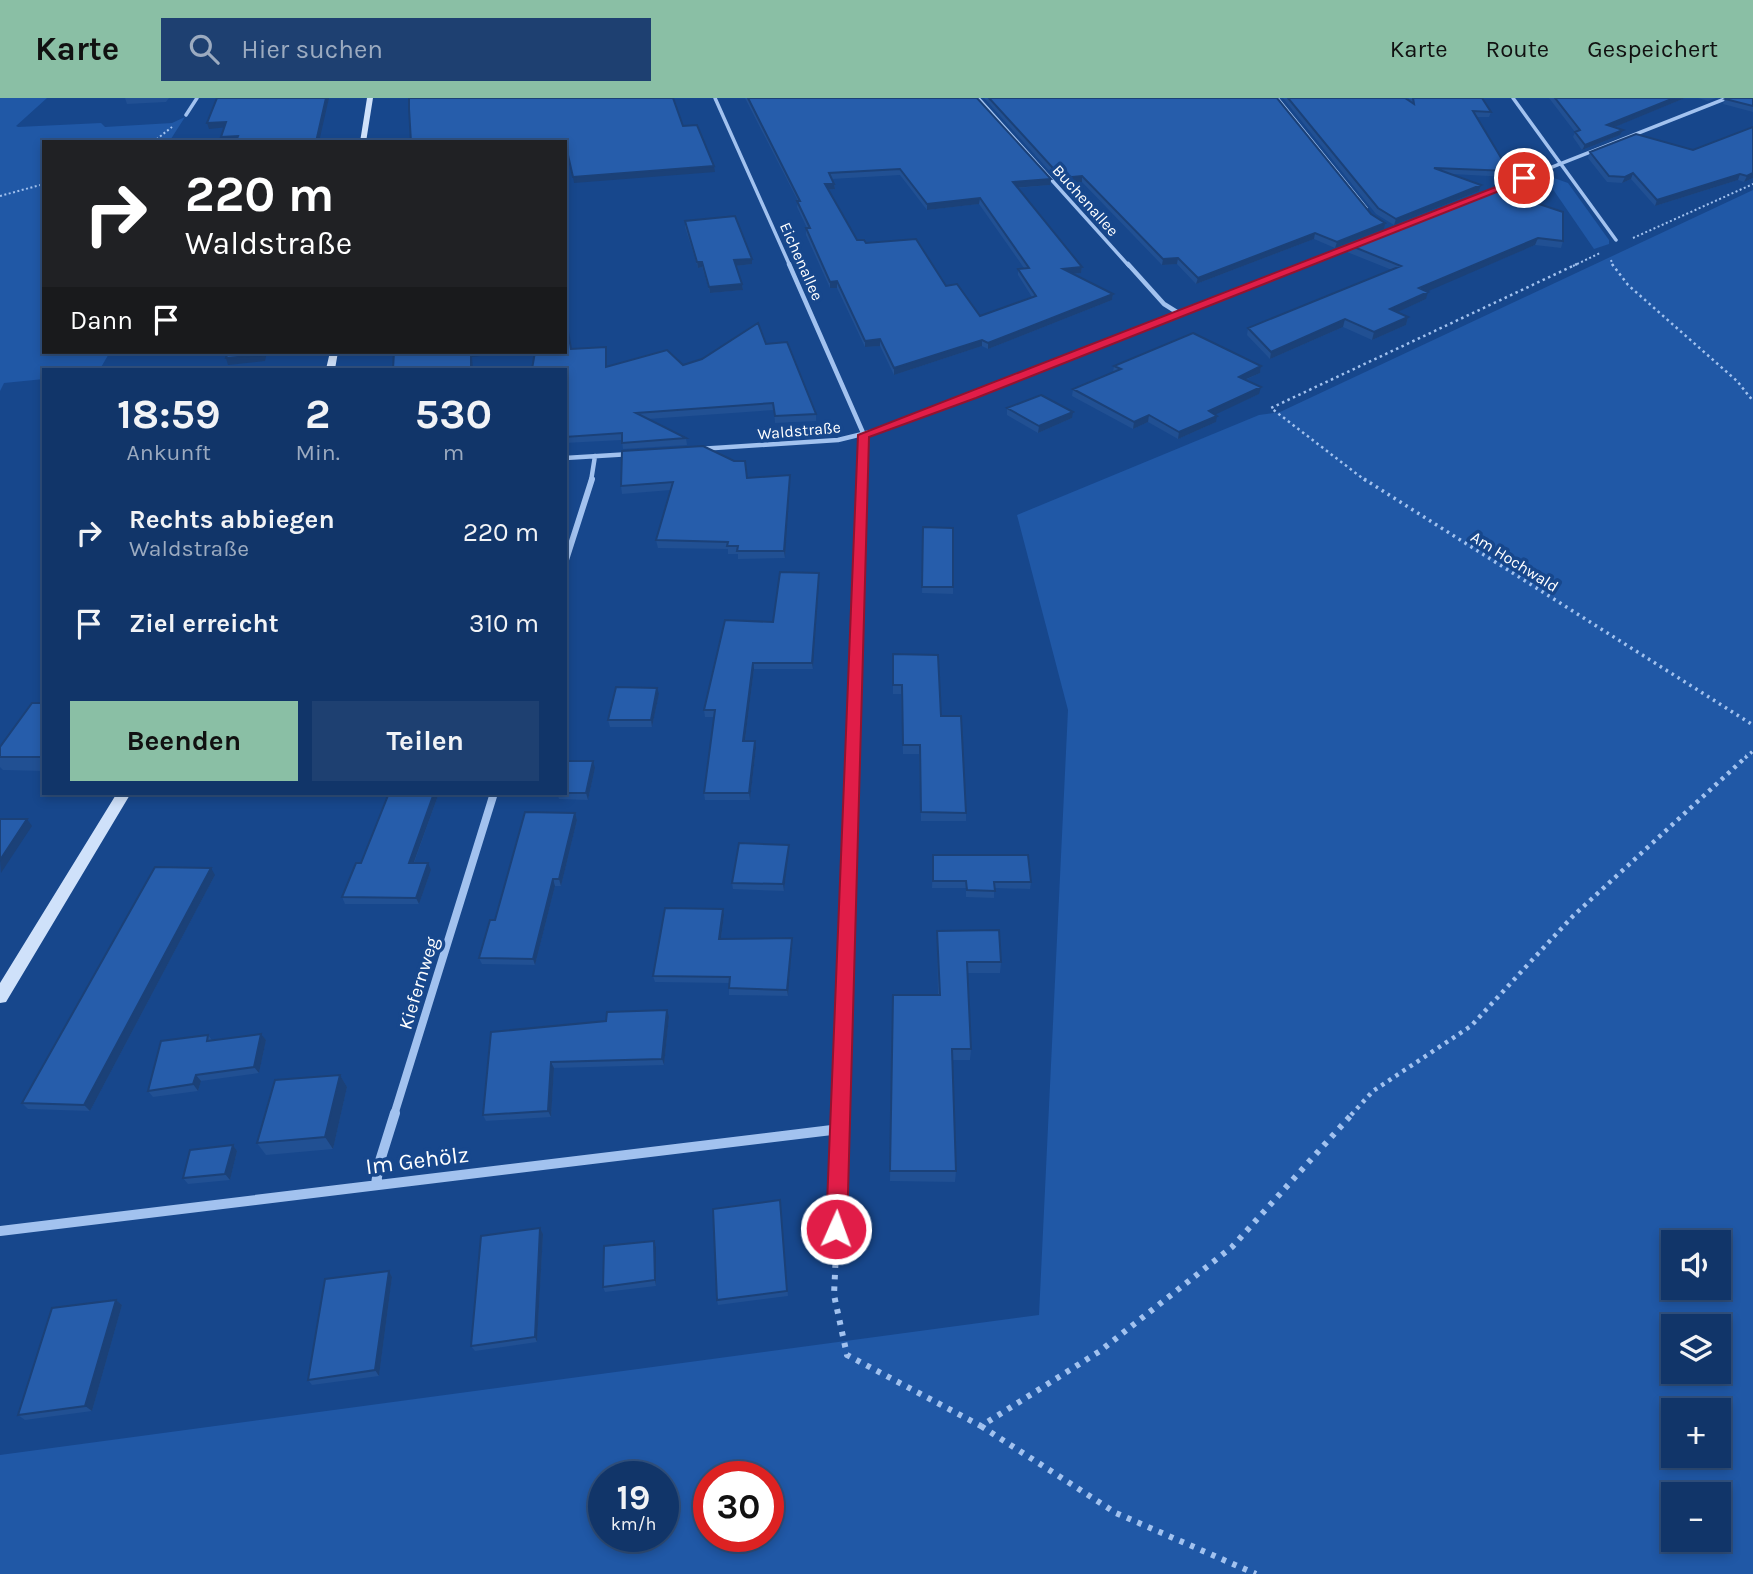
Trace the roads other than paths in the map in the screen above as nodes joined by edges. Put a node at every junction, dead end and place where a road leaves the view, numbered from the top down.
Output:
1 (197, 98) edge
2 (370, 98) edge
3 (715, 98) edge
4 (978, 98) edge
5 (1277, 98) edge
6 (1513, 98) edge
7 (1727, 98) edge
8 (186, 115) dead end
9 (363, 140) edge
10 (1560, 164) junction
11 (1486, 193) edge
12 (1373, 216) edge
13 (1616, 240) road end
14 (1365, 241) edge
15 (1180, 314) junction
16 (864, 435) junction
17 (688, 450) edge
18 (640, 453) edge
19 (594, 456) junction
20 (567, 458) edge
21 (567, 557) edge
22 (123, 795) edge
23 (493, 795) edge
24 (0, 997) edge
25 (840, 1129) junction
26 (376, 1184) junction
27 (836, 1229) road end
28 (0, 1231) edge

1 - 8 street
2 - 9 street
3 - 16 street, Eichenallee
4 - 15 street, Buchenallee
5 - 12 street
6 - 10 street
7 - 10 street
10 - 11 street
10 - 13 street
14 - 15 street, Waldstraße
15 - 16 street, Waldstraße
16 - 17 street, Waldstraße
16 - 25 street
18 - 19 street
19 - 20 street
19 - 21 street
22 - 24 street
23 - 26 street, Kiefernweg
25 - 26 street, Im Gehölz
25 - 27 street
26 - 28 street, Im Gehölz

